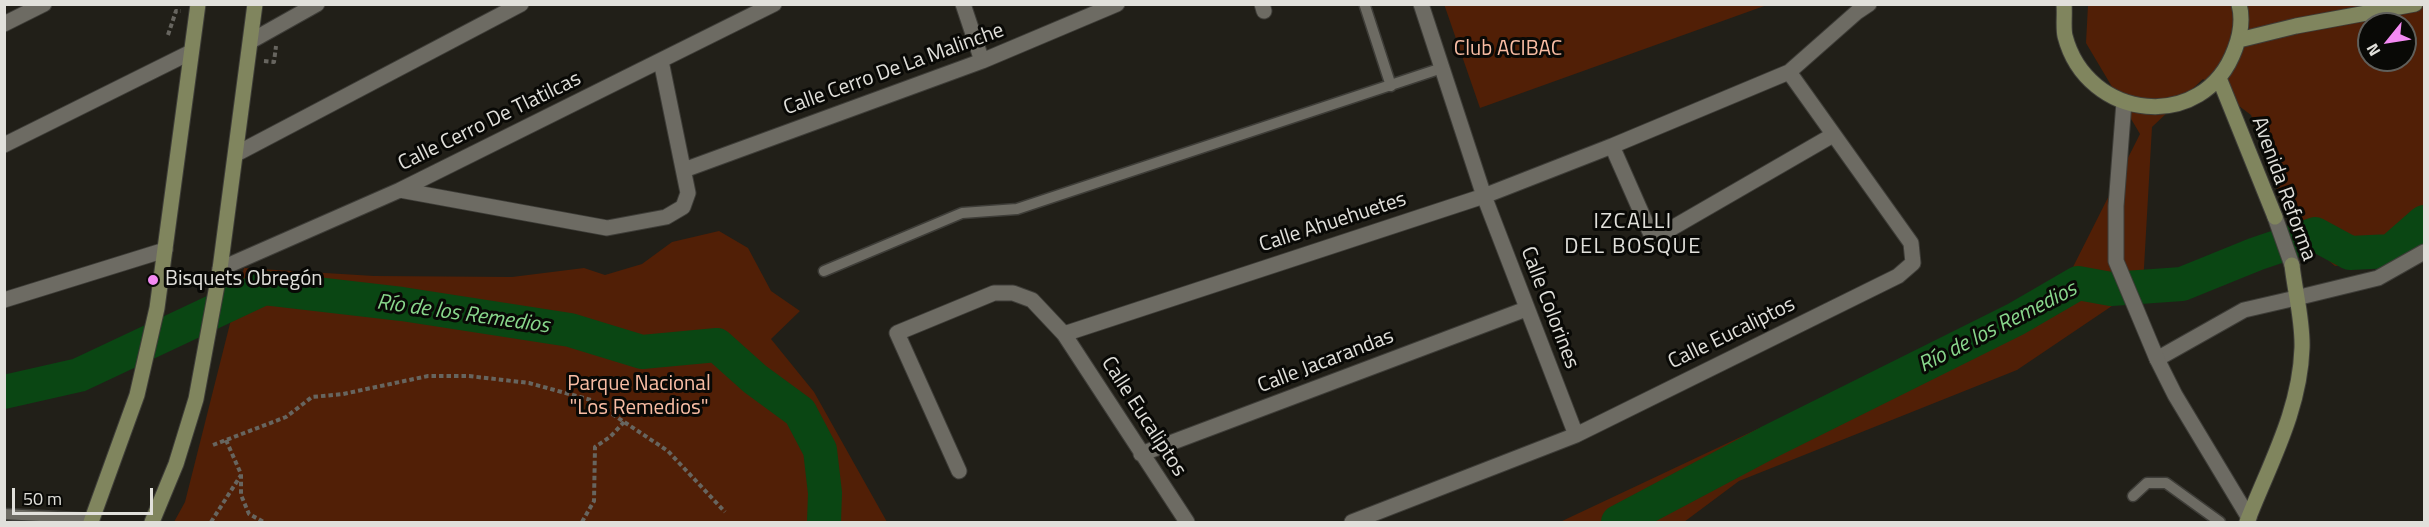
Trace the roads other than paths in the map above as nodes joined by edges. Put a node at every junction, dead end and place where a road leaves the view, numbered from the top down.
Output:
1 (44, 4) edge
2 (198, 4) edge
3 (255, 4) edge
4 (317, 4) edge
5 (521, 4) edge
6 (774, 4) edge
7 (963, 4) edge
8 (1421, 4) edge
9 (1869, 4) edge
10 (2064, 4) edge
11 (2239, 4) edge
12 (2415, 4) edge
13 (1112, 5) edge
14 (1365, 6) edge
15 (4, 24) edge
16 (2239, 40) junction
17 (250, 41) junction
18 (191, 52) junction
19 (661, 61) junction
20 (982, 61) junction
21 (1442, 68) junction
22 (1789, 72) junction
23 (2219, 78) junction
24 (1392, 86) junction
25 (2124, 102) junction
26 (1833, 135) junction
27 (4, 145) edge
28 (1612, 146) junction
29 (236, 154) junction
30 (684, 170) junction
31 (400, 190) junction
32 (1484, 196) junction
33 (2275, 217) joint
34 (165, 250) junction
35 (2424, 252) edge
36 (2292, 265) joint
37 (220, 270) junction
38 (824, 271) dead end
39 (2296, 298) junction
40 (4, 300) edge
41 (1526, 309) junction
42 (1064, 334) junction
43 (2157, 359) junction
44 (1576, 435) junction
45 (1142, 454) junction
46 (959, 471) dead end
47 (2133, 496) dead end
48 (4, 514) edge
49 (2248, 520) edge
50 (92, 521) edge
51 (152, 522) edge
52 (1187, 522) edge
53 (1352, 522) edge
54 (2220, 522) edge

1 - 15 street
2 - 18 main road
3 - 17 main road
4 - 17 street
5 - 29 street
6 - 19 street, Calle Cerro De Tlatilcas
7 - 20 street
8 - 21 street, Calle Colorines
9 - 22 street, Calle Ahuehuetes
10 - 25 main road
11 - 16 main road
12 - 16 main road
13 - 20 street, Calle Cerro De La Malinche
14 - 24 lane
16 - 23 main road
17 - 29 main road
18 - 27 street
18 - 34 main road
19 - 30 street
19 - 31 street, Calle Cerro De Tlatilcas
20 - 30 street, Calle Cerro De La Malinche
21 - 24 lane
21 - 32 street, Calle Colorines
22 - 26 street, Calle Eucaliptos
22 - 28 street, Calle Ahuehuetes
23 - 25 main road
23 - 33 main road, Avenida Reforma
24 - 38 lane
25 - 43 street
26 - 28 street
26 - 44 street, Calle Eucaliptos
28 - 32 street, Calle Ahuehuetes
29 - 37 main road
30 - 31 street
31 - 37 street, Calle Cerro De Tlatilcas
32 - 41 street, Calle Colorines
32 - 42 street, Calle Ahuehuetes
33 - 36 street, Avenida Reforma
34 - 40 street
34 - 50 main road
35 - 39 street
36 - 39 main road, Avenida Reforma
37 - 51 main road
39 - 43 street
39 - 49 main road, Avenida Reforma
41 - 44 street, Calle Colorines
41 - 45 street, Calle Jacarandas
42 - 45 street, Calle Eucaliptos
42 - 46 street, Calle Eucaliptos
43 - 49 street
44 - 53 street, Calle Eucaliptos
45 - 52 street, Calle Eucaliptos
47 - 54 lane
48 - 50 lane

